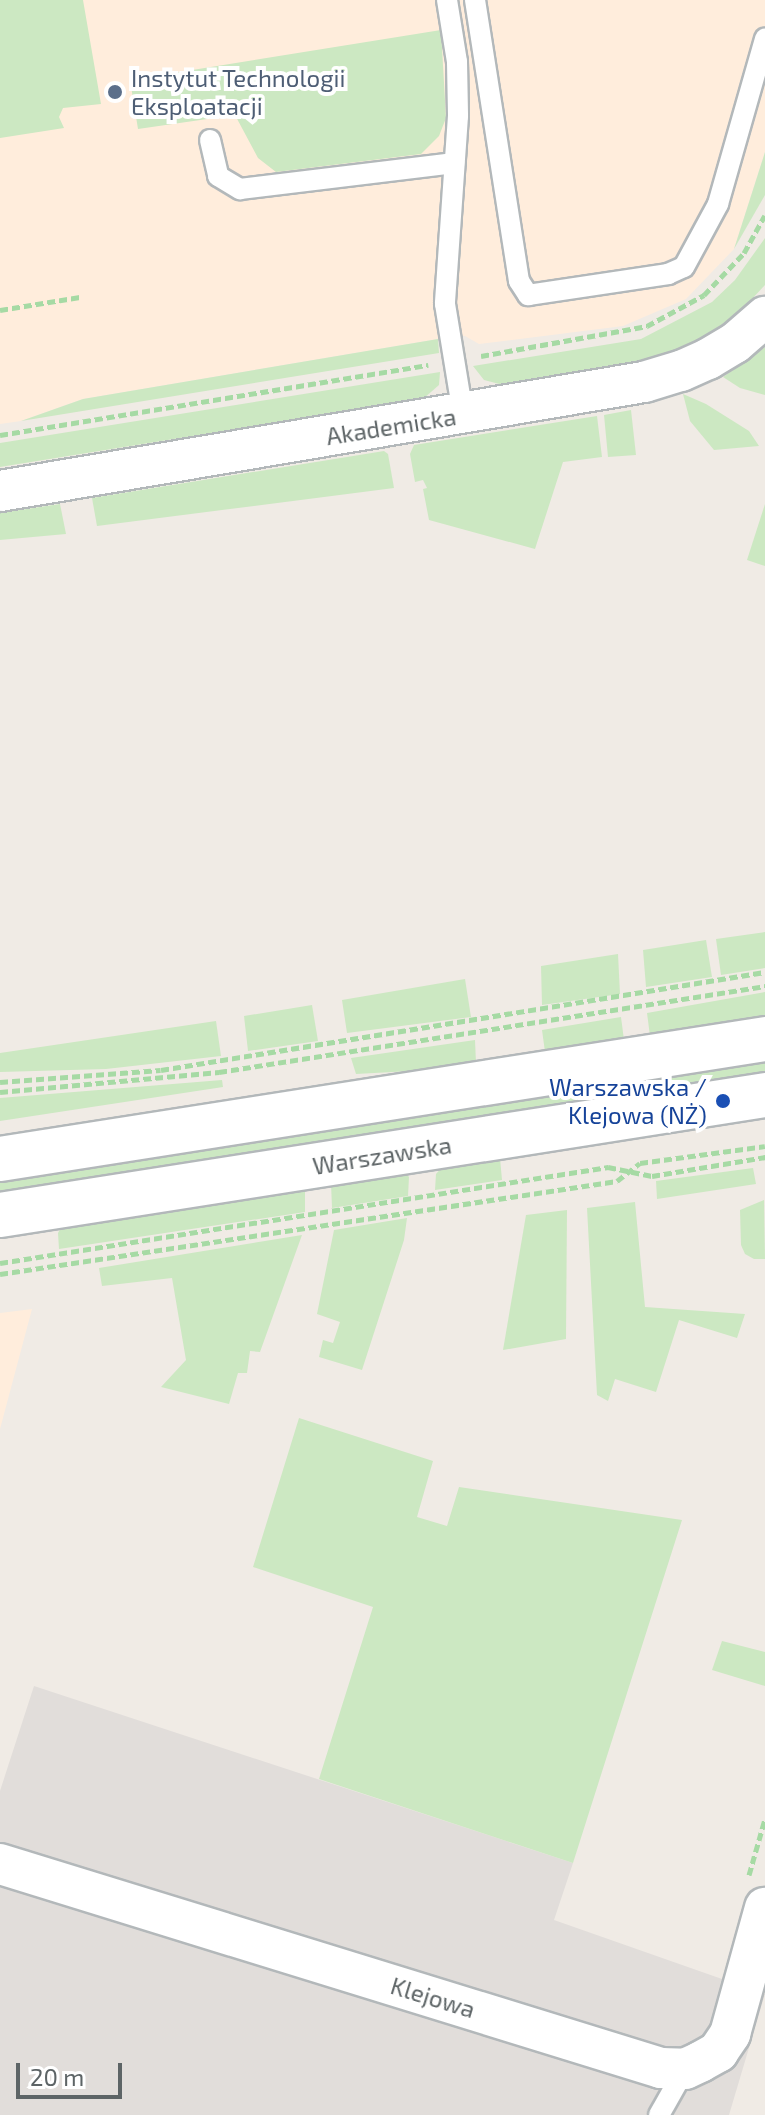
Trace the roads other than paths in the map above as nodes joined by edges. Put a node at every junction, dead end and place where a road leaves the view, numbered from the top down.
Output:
1 (447, 0) edge
2 (475, 0) edge
3 (765, 39) edge
4 (210, 140) dead end
5 (454, 163) junction
6 (765, 317) edge
7 (463, 414) junction
8 (0, 491) edge
9 (765, 1039) edge
10 (765, 1095) edge
11 (0, 1159) edge
12 (0, 1215) edge
13 (0, 1864) edge
14 (765, 1908) edge
15 (758, 1961) edge
16 (685, 2069) junction
17 (659, 2115) edge

1 - 5 lane
2 - 3 lane
4 - 5 lane
5 - 7 lane
6 - 7 street, Akademicka
7 - 8 street, Akademicka
9 - 11 main road
10 - 12 main road, Warszawska
13 - 16 street, Klejowa
14 - 15 street
15 - 16 street
16 - 17 lane

